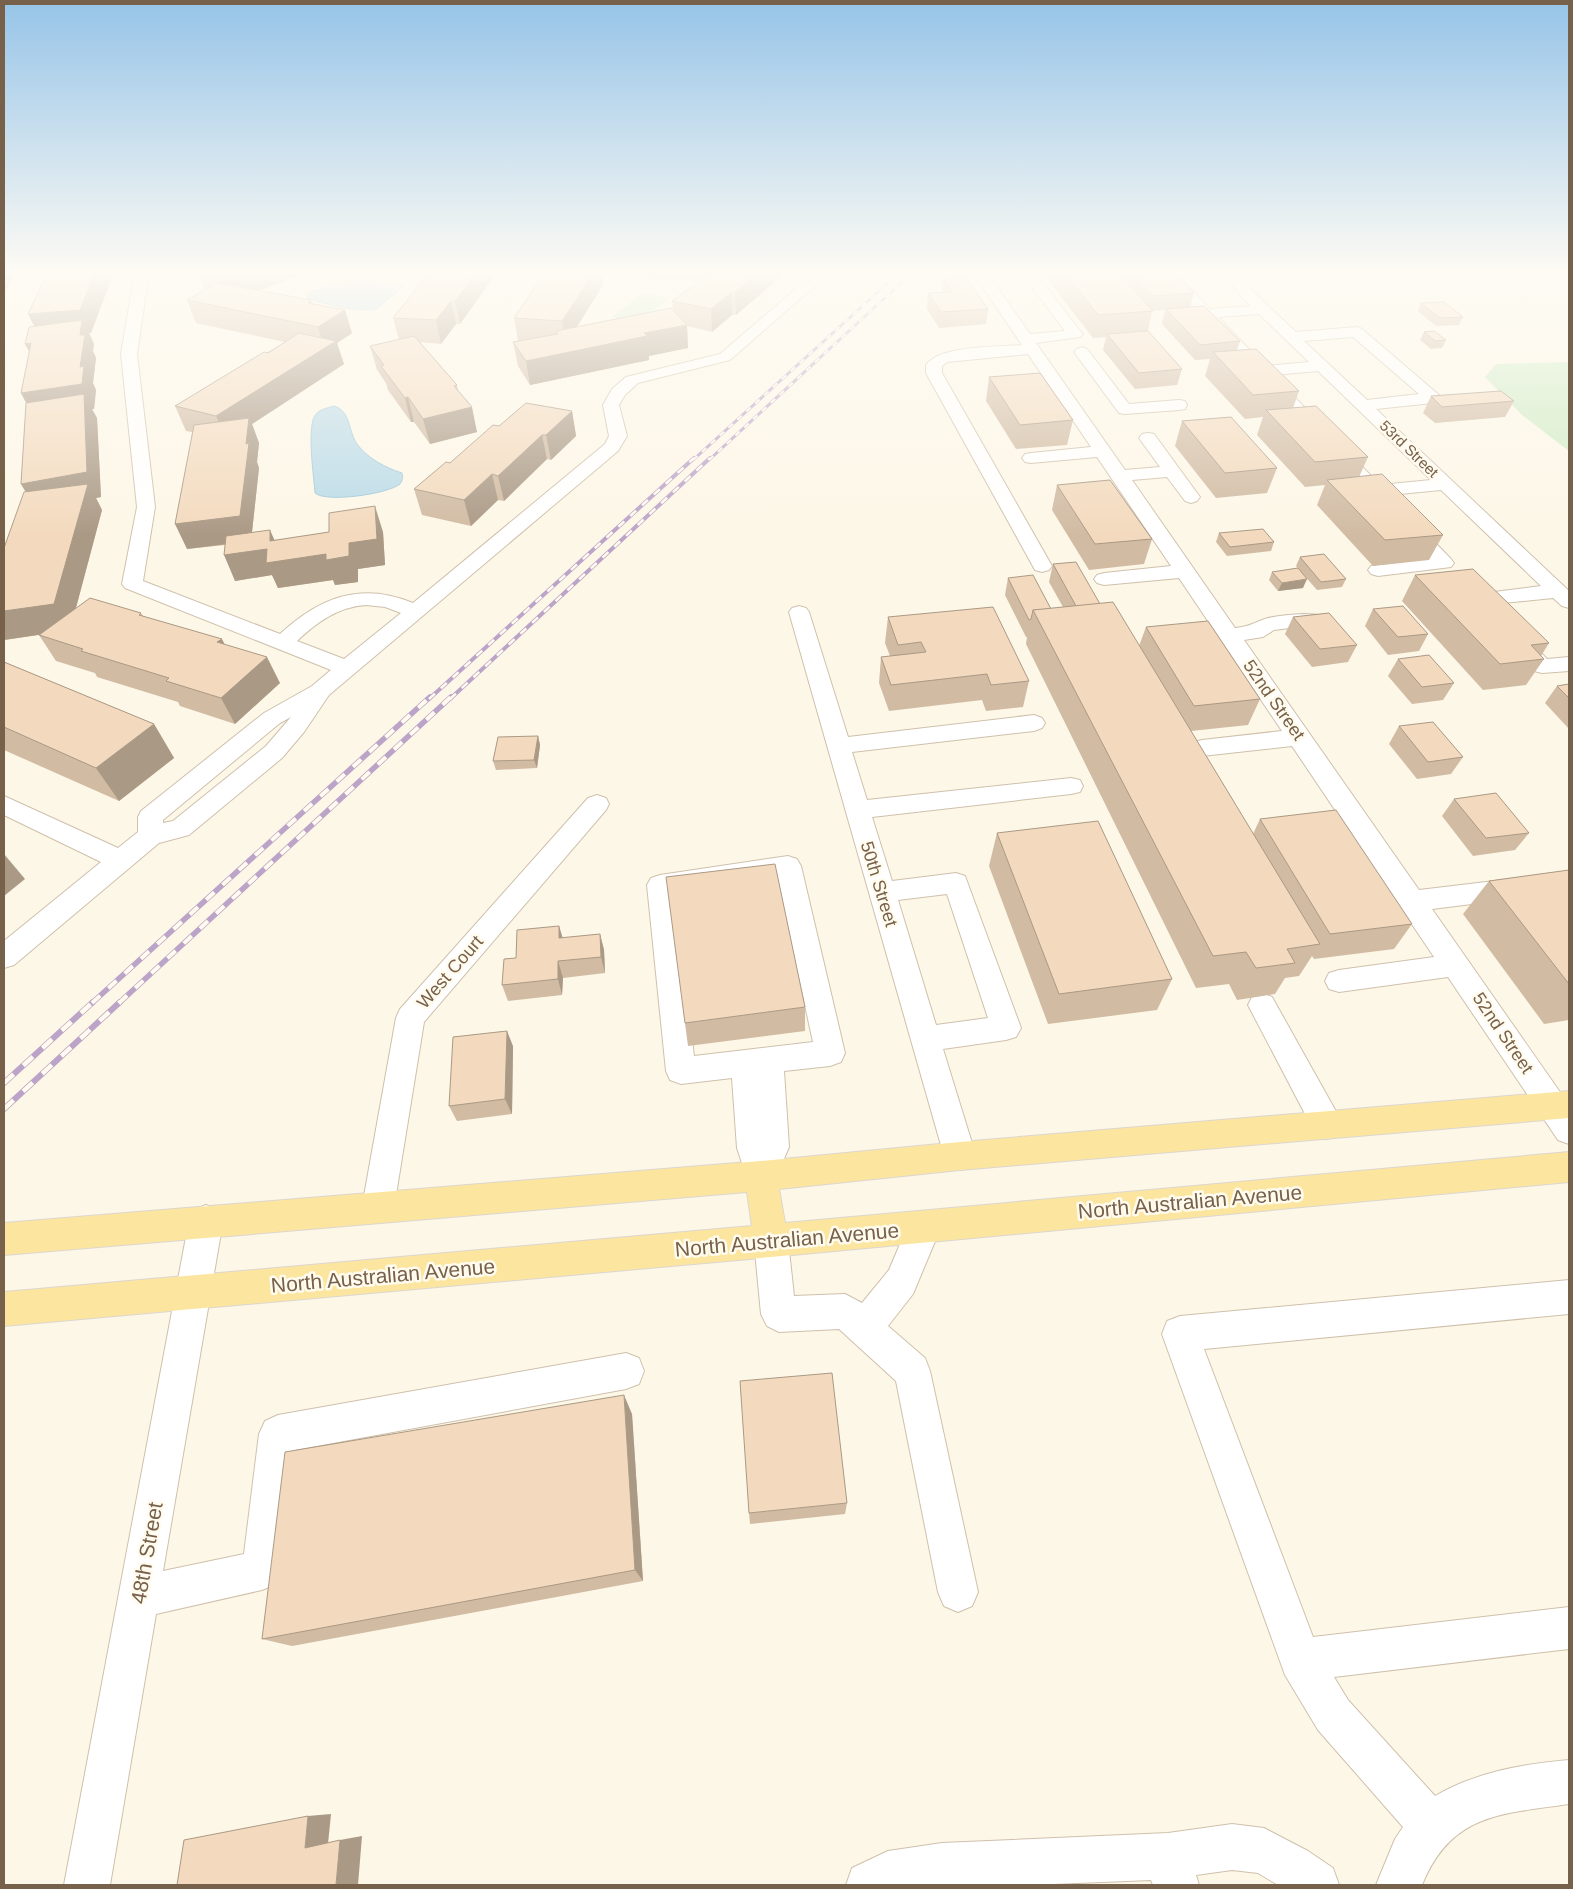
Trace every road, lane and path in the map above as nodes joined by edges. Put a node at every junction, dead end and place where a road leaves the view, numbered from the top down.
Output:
1 (130, 360) edge
2 (712, 360) edge
3 (940, 360) edge
4 (1042, 360) edge
5 (1088, 360) edge
6 (1250, 360) edge
7 (1316, 360) edge
8 (1389, 360) edge
9 (1236, 366) edge
10 (1322, 366) junction
11 (1257, 368) junction
12 (1071, 396) junction
13 (1117, 398) junction
14 (1179, 405) dead end
15 (1362, 405) junction
16 (1310, 423) junction
17 (1292, 424) edge
18 (1148, 438) dead end
19 (1103, 451) junction
20 (1031, 458) dead end
21 (1172, 471) junction
22 (1446, 484) junction
23 (1121, 488) junction
24 (1375, 491) junction
25 (1347, 494) edge
26 (1191, 497) dead end
27 (1042, 566) dead end
28 (1378, 570) dead end
29 (1186, 572) junction
30 (1104, 579) dead end
31 (1563, 597) edge
32 (415, 611) junction
33 (799, 612) dead end
34 (1314, 620) edge
35 (1196, 628) edge
36 (1226, 630) junction
37 (282, 644) junction
38 (1569, 664) edge
39 (346, 668) junction
40 (320, 692) junction
41 (1034, 723) dead end
42 (1299, 737) junction
43 (245, 740) junction
44 (839, 746) junction
45 (1202, 748) edge
46 (274, 752) junction
47 (1070, 786) dead end
48 (596, 804) dead end
49 (4, 805) edge
50 (857, 810) junction
51 (1350, 810) junction
52 (1323, 813) edge
53 (151, 835) junction
54 (121, 860) junction
55 (1569, 882) edge
56 (882, 892) junction
57 (1412, 901) junction
58 (4, 956) edge
59 (1457, 965) junction
60 (1339, 981) dead end
61 (1262, 1005) dead end
62 (926, 1039) junction
63 (757, 1062) junction
64 (1564, 1113) edge
65 (1327, 1124) junction
66 (960, 1156) junction
67 (1569, 1166) edge
68 (761, 1176) junction
69 (378, 1207) junction
70 (206, 1222) junction
71 (924, 1227) junction
72 (4, 1239) edge
73 (771, 1241) junction
74 (193, 1293) junction
75 (1567, 1301) edge
76 (4, 1309) edge
77 (864, 1328) junction
78 (626, 1371) dead end
79 (958, 1592) dead end
80 (139, 1597) junction
81 (1569, 1628) edge
82 (1300, 1660) junction
83 (1569, 1782) edge
84 (1432, 1826) junction
85 (1172, 1871) edge
86 (87, 1885) edge
87 (869, 1885) edge
88 (1316, 1885) edge
89 (1399, 1885) edge

1 - 37 street
2 - 32 street
3 - 27 street
4 - 12 street, 52nd Street
5 - 13 street
6 - 11 street
7 - 10 street, 53rd Street
8 - 15 street
9 - 11 street
10 - 11 street
10 - 15 street, 53rd Street
11 - 16 street
12 - 13 street
12 - 19 street, 52nd Street
13 - 14 street
15 - 22 street, 53rd Street
16 - 17 street
16 - 24 street
18 - 21 street
19 - 20 street
19 - 23 street, 52nd Street
21 - 23 street
21 - 26 street
22 - 24 street
22 - 31 street, 53rd Street
23 - 29 street, 52nd Street
24 - 25 street
24 - 28 street
29 - 30 street
29 - 36 street, 52nd Street
31 - 38 street
32 - 37 street
32 - 39 street
33 - 44 street, 50th Street
34 - 36 street
35 - 36 street
36 - 42 street, 52nd Street
37 - 39 street
39 - 40 street
40 - 43 street
40 - 46 street
41 - 44 street
42 - 45 street
42 - 51 street, 52nd Street
43 - 46 street
43 - 53 street
44 - 50 street, 50th Street
46 - 53 street
47 - 50 street
48 - 69 street, West Court
49 - 54 street
50 - 56 street, 50th Street
51 - 52 street
51 - 57 street, 52nd Street
53 - 54 street
54 - 58 street
55 - 57 street
56 - 62 street, 50th Street
56 - 62 street
57 - 59 street, 52nd Street
59 - 60 street
59 - 64 street, 52nd Street
61 - 65 street
62 - 66 street, 50th Street
63 - 63 street
63 - 68 street
64 - 65 main road
65 - 66 main road
66 - 68 main road
67 - 71 main road, North Australian Avenue
68 - 69 main road
68 - 73 main road
69 - 70 main road
70 - 72 main road
70 - 74 street, 48th Street
71 - 73 main road, North Australian Avenue
71 - 77 street
73 - 74 main road, North Australian Avenue
73 - 77 street
74 - 76 main road, North Australian Avenue
74 - 80 street, 48th Street
75 - 82 street
77 - 79 street
78 - 80 street
80 - 86 street, 48th Street
81 - 82 street
82 - 84 street
83 - 84 street
84 - 89 street
85 - 87 street
85 - 88 street

